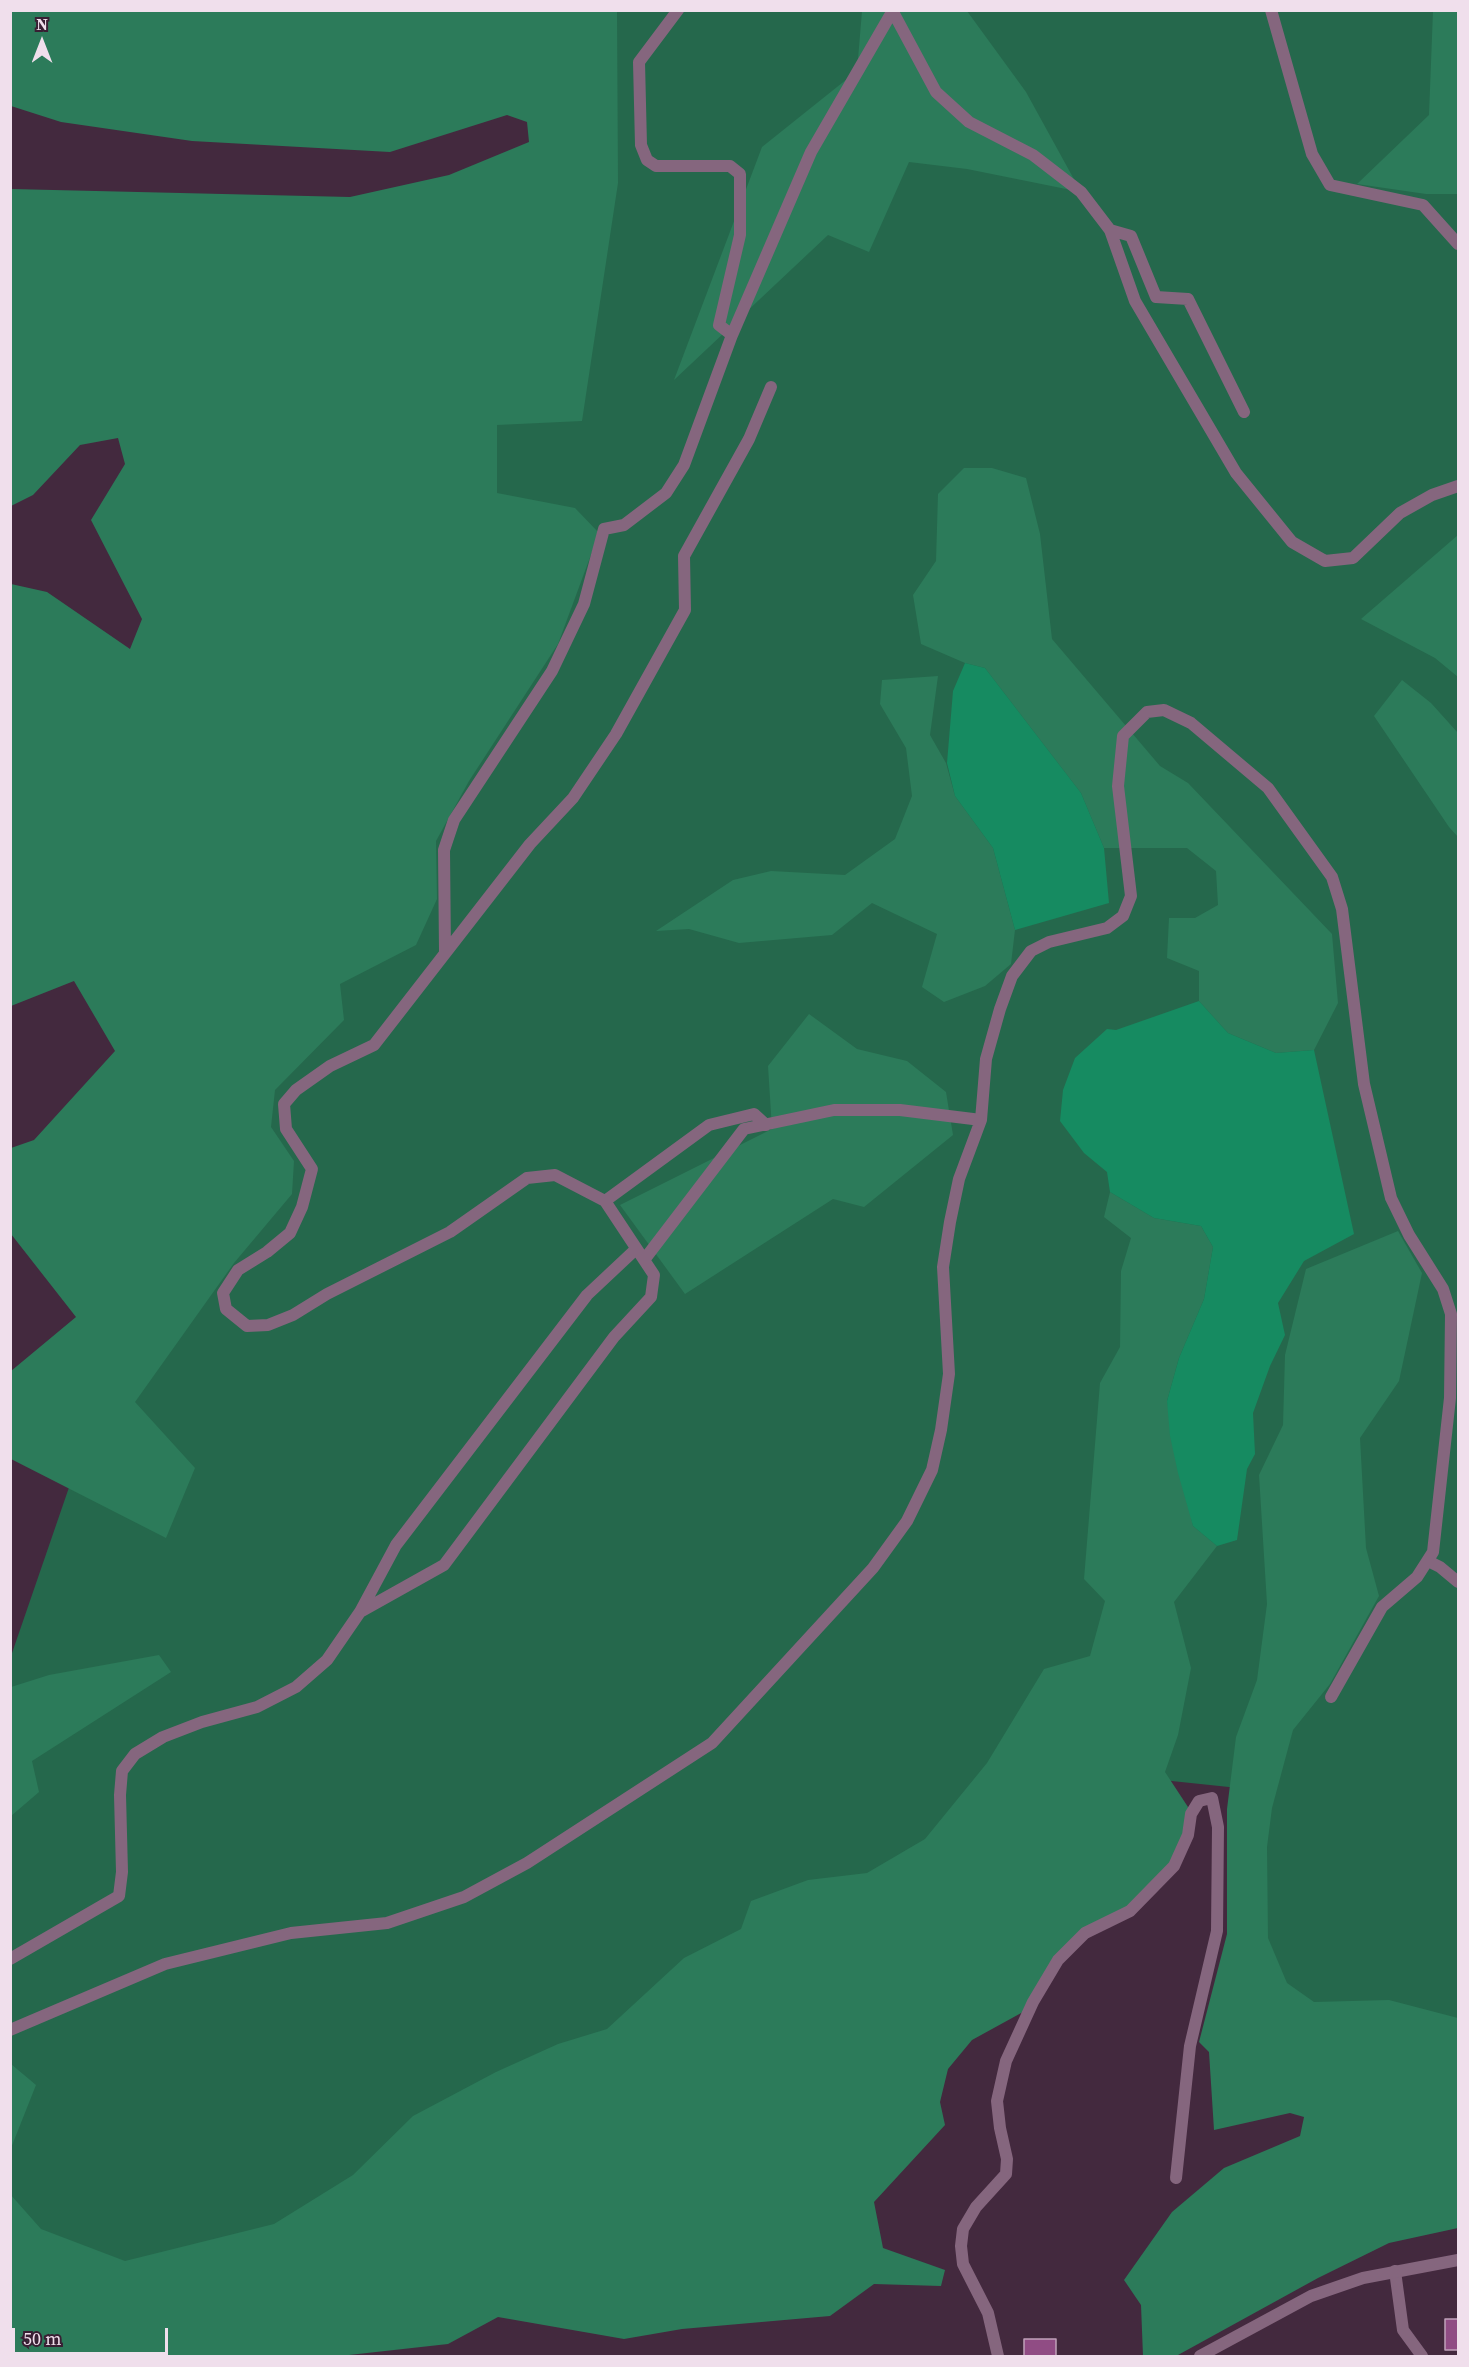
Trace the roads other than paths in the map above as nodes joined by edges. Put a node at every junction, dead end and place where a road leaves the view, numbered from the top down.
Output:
1 (678, 10) edge
2 (1271, 10) edge
3 (892, 11) edge
4 (1110, 230) junction
5 (1458, 244) edge
6 (732, 335) junction
7 (771, 387) dead end
8 (1244, 412) dead end
9 (1458, 486) edge
10 (445, 952) junction
11 (981, 1120) junction
12 (766, 1125) junction
13 (605, 1201) junction
14 (636, 1249) junction
15 (644, 1260) junction
16 (1428, 1561) junction
17 (1458, 1582) edge
18 (360, 1612) junction
19 (1331, 1697) dead end
20 (10, 1959) edge
21 (10, 2030) edge
22 (1176, 2178) dead end
23 (1458, 2260) edge
24 (1395, 2271) junction
25 (998, 2356) edge
26 (1200, 2356) edge
27 (1422, 2356) edge

1 - 6 street
2 - 5 street
3 - 4 street
3 - 6 street
4 - 8 street
4 - 9 street
6 - 10 street
7 - 10 street
10 - 13 street
11 - 12 street
11 - 16 street
11 - 21 street
12 - 13 street
12 - 15 street
13 - 14 street
14 - 15 street
14 - 18 street
15 - 18 street
16 - 17 street
16 - 19 street
18 - 20 street
22 - 25 street
23 - 24 street
24 - 26 street
24 - 27 street

